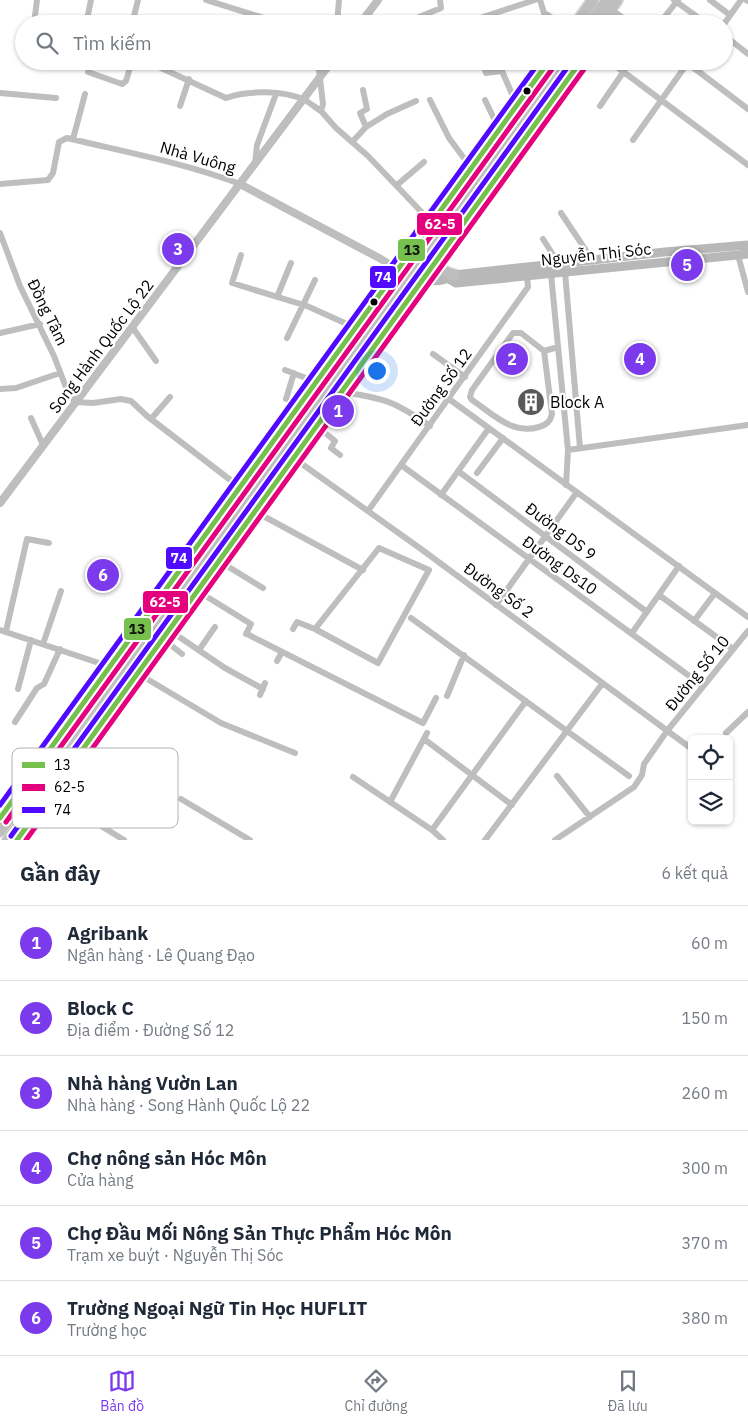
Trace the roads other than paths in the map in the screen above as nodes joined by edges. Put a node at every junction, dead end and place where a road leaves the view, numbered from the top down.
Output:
1 (37, 0) edge
2 (91, 0) edge
3 (138, 0) edge
4 (206, 0) edge
5 (339, 0) edge
6 (378, 0) edge
7 (440, 0) edge
8 (535, 0) edge
9 (540, 0) edge
10 (593, 0) edge
11 (607, 0) edge
12 (617, 0) edge
13 (625, 0) edge
14 (710, 0) edge
15 (742, 0) edge
16 (676, 1) edge
17 (616, 13) joint
18 (730, 14) joint
19 (35, 15) edge
20 (88, 15) edge
21 (134, 15) edge
22 (255, 15) edge
23 (338, 15) edge
24 (367, 15) edge
25 (424, 15) edge
26 (489, 15) edge
27 (548, 15) edge
28 (582, 15) edge
29 (596, 15) edge
30 (606, 15) edge
31 (619, 15) edge
32 (666, 15) edge
33 (695, 15) edge
34 (733, 42) edge
35 (748, 54) edge
36 (129, 70) edge
37 (168, 70) edge
38 (319, 70) edge
39 (326, 70) edge
40 (485, 70) edge
41 (542, 70) edge
42 (556, 70) edge
43 (567, 70) edge
44 (574, 70) edge
45 (682, 70) edge
46 (697, 70) edge
47 (624, 71) joint
48 (88, 72) dead end
49 (320, 78) junction
50 (189, 79) junction
51 (363, 90) dead end
52 (0, 93) edge
53 (86, 94) dead end
54 (276, 94) junction
55 (56, 98) dead end
56 (662, 99) junction
57 (304, 100) junction
58 (430, 100) dead end
59 (484, 100) dead end
60 (416, 101) dead end
61 (519, 102) junction
62 (180, 106) dead end
63 (600, 106) dead end
64 (748, 109) edge
65 (321, 112) junction
66 (366, 127) junction
67 (500, 129) junction
68 (72, 140) junction
69 (633, 140) dead end
70 (353, 142) junction
71 (424, 162) dead end
72 (255, 165) junction
73 (748, 165) edge
74 (472, 169) junction
75 (0, 184) edge
76 (240, 184) junction
77 (397, 185) junction
78 (561, 213) dead end
79 (432, 223) junction
80 (0, 233) edge
81 (543, 239) dead end
82 (748, 246) edge
83 (748, 254) edge
84 (241, 255) dead end
85 (738, 255) junction
86 (434, 259) junction
87 (594, 261) junction
88 (291, 263) dead end
89 (553, 270) junction
90 (565, 272) junction
91 (410, 276) junction
92 (527, 276) junction
93 (452, 277) junction
94 (315, 280) dead end
95 (748, 292) edge
96 (277, 297) junction
97 (303, 305) junction
98 (40, 324) junction
99 (133, 328) junction
100 (360, 330) junction
101 (0, 333) edge
102 (287, 338) dead end
103 (558, 347) junction
104 (544, 351) junction
105 (482, 352) junction
106 (433, 354) dead end
107 (493, 360) junction
108 (156, 362) dead end
109 (285, 370) dead end
110 (574, 371) junction
111 (60, 373) junction
112 (294, 373) junction
113 (561, 373) junction
114 (465, 377) junction
115 (321, 383) junction
116 (0, 389) edge
117 (341, 392) junction
118 (170, 397) dead end
119 (286, 398) dead end
120 (449, 399) junction
121 (76, 402) junction
122 (564, 407) junction
123 (552, 409) junction
124 (31, 418) dead end
125 (151, 420) junction
126 (748, 425) edge
127 (318, 426) junction
128 (430, 426) junction
129 (489, 428) junction
130 (503, 438) junction
131 (44, 445) junction
132 (580, 448) junction
133 (568, 450) junction
134 (290, 456) junction
135 (340, 456) dead end
136 (401, 465) junction
137 (458, 471) junction
138 (477, 473) dead end
139 (566, 485) junction
140 (243, 490) junction
141 (577, 492) junction
142 (441, 495) junction
143 (0, 503) edge
144 (254, 511) junction
145 (368, 511) junction
146 (545, 537) junction
147 (49, 543) dead end
148 (529, 559) junction
149 (219, 561) junction
150 (679, 566) junction
151 (363, 570) junction
152 (263, 588) dead end
153 (194, 589) junction
154 (62, 591) dead end
155 (715, 593) junction
156 (659, 595) junction
157 (496, 605) junction
158 (648, 612) junction
159 (748, 617) edge
160 (411, 618) dead end
161 (694, 621) junction
162 (215, 627) dead end
163 (293, 629) dead end
164 (315, 629) junction
165 (3, 630) edge
166 (748, 631) edge
167 (166, 634) junction
168 (632, 634) junction
169 (31, 640) junction
170 (43, 644) junction
171 (60, 649) junction
172 (733, 649) junction
173 (199, 650) junction
174 (282, 652) junction
175 (182, 654) dead end
176 (464, 655) junction
177 (277, 661) dead end
178 (114, 668) junction
179 (137, 673) junction
180 (602, 684) junction
181 (703, 686) junction
182 (18, 689) dead end
183 (263, 689) dead end
184 (448, 696) dead end
185 (436, 698) dead end
186 (526, 701) junction
187 (748, 712) edge
188 (15, 722) dead end
189 (568, 730) junction
190 (667, 732) junction
191 (726, 733) dead end
192 (83, 746) joint
193 (688, 746) edge
194 (53, 748) edge
195 (58, 748) edge
196 (79, 748) edge
197 (86, 748) edge
198 (295, 753) dead end
199 (473, 774) junction
200 (557, 776) dead end
201 (629, 776) dead end
202 (353, 777) dead end
203 (181, 799) dead end
204 (12, 802) edge
205 (390, 802) junction
206 (512, 805) junction
207 (12, 814) edge
208 (590, 816) junction
209 (0, 818) edge
210 (18, 828) edge
211 (24, 828) edge
212 (104, 828) edge
213 (432, 830) junction
214 (0, 831) edge
215 (8, 840) edge
216 (17, 840) edge
217 (124, 840) edge
218 (250, 840) edge
219 (443, 840) edge
220 (486, 840) edge
221 (555, 840) edge

1 - 19 street
2 - 20 street
3 - 21 street
4 - 22 street
5 - 23 street
6 - 24 street
7 - 25 street
8 - 26 street
9 - 27 street
10 - 28 highway
11 - 29 highway
12 - 30 highway
13 - 17 highway
14 - 18 street
15 - 18 street
16 - 32 street
16 - 33 street
17 - 31 street
34 - 35 street
36 - 48 street
37 - 50 street
38 - 49 street
39 - 49 street, Song Hành Quốc Lộ 22
40 - 61 street
41 - 61 highway
42 - 91 highway
43 - 86 highway
44 - 86 highway
45 - 56 street
46 - 64 street
47 - 56 street
47 - 63 street
49 - 57 street, Song Hành Quốc Lộ 22
49 - 65 street
50 - 54 street
50 - 62 street
51 - 66 street
52 - 55 street
53 - 68 street
54 - 57 street
54 - 72 street
56 - 69 street
56 - 73 street
57 - 65 street
57 - 72 street, Song Hành Quốc Lộ 22
58 - 74 street
59 - 67 street
60 - 66 street
61 - 67 highway
65 - 70 street
66 - 70 street
67 - 74 highway
68 - 75 street
68 - 76 street, Nhà Vuông
70 - 77 street
71 - 77 street
72 - 76 street, Song Hành Quốc Lộ 22
74 - 79 highway
76 - 91 street, Nhà Vuông
76 - 99 street, Song Hành Quốc Lộ 22
77 - 79 street
78 - 87 street
79 - 91 highway
80 - 98 street, Đồng Tâm
81 - 89 street
82 - 87 main road, Nguyễn Thị Sóc
83 - 85 main road, Nguyễn Thị Sóc
84 - 96 street
85 - 90 main road, Nguyễn Thị Sóc
85 - 95 street
86 - 91 highway
86 - 93 highway
87 - 89 main road, Nguyễn Thị Sóc
88 - 96 street
89 - 90 main road, Nguyễn Thị Sóc
89 - 92 main road, Nguyễn Thị Sóc
89 - 93 main road, Nguyễn Thị Sóc
89 - 103 street
90 - 110 street
91 - 93 main road, Nguyễn Thị Sóc
91 - 100 highway
91 - 117 highway
91 - 134 highway
92 - 93 main road, Nguyễn Thị Sóc
92 - 105 street, Đường Số 12
94 - 97 street
96 - 97 street
97 - 100 street
97 - 102 street
98 - 101 street
98 - 111 street, Đồng Tâm
99 - 108 street
99 - 121 street, Song Hành Quốc Lộ 22
100 - 115 highway
103 - 104 street
103 - 113 street
104 - 107 street
104 - 123 street
105 - 107 street
105 - 114 street, Đường Số 12
106 - 114 street
107 - 123 street
109 - 112 street
110 - 113 street
110 - 132 street
111 - 116 street
111 - 121 street, Đồng Tâm
112 - 115 street
112 - 119 street
113 - 122 street
114 - 120 street, Đường Số 12
115 - 140 highway
117 - 127 highway
117 - 128 street
118 - 125 street
120 - 128 street, Đường Số 12
120 - 129 street
121 - 125 street
121 - 131 street, Song Hành Quốc Lộ 22
122 - 123 street
122 - 133 street
124 - 131 street
125 - 140 street
126 - 132 street
127 - 134 highway
127 - 135 street
128 - 136 street, Đường Số 12
129 - 130 street
129 - 137 street
130 - 138 street
130 - 139 street
131 - 143 street, Song Hành Quốc Lộ 22
132 - 133 street
133 - 139 street
134 - 144 highway
134 - 145 street, Đường Số 2
134 - 153 highway
136 - 142 street, Đường Ds10
136 - 145 street, Đường Số 12
137 - 142 street
137 - 146 street, Đường DS 9
139 - 141 street
140 - 178 highway
141 - 146 street
141 - 150 street
142 - 148 street, Đường Ds10
144 - 149 highway
144 - 151 street
145 - 157 street, Đường Số 2
146 - 148 street
146 - 158 street, Đường DS 9
147 - 165 street
148 - 157 street
148 - 168 street, Đường Ds10
149 - 152 street
149 - 153 highway
150 - 155 street
150 - 156 street
151 - 164 street
151 - 164 street
153 - 167 highway
153 - 174 street
153 - 196 highway
154 - 170 street
155 - 159 street
155 - 161 street
156 - 158 street
156 - 161 street
157 - 180 street, Đường Số 2
158 - 168 street
160 - 176 street
161 - 172 street
162 - 173 street
163 - 164 street
165 - 169 street
166 - 172 street, Đường Số 10
167 - 173 street
167 - 175 street
167 - 179 highway
168 - 181 street, Đường Ds10
169 - 170 street
169 - 182 street
170 - 171 street
171 - 178 street
171 - 188 street
172 - 181 street, Đường Số 10
173 - 183 street
174 - 177 street
174 - 185 street
176 - 184 street
176 - 186 street
178 - 194 highway
178 - 195 highway
179 - 192 highway
179 - 198 street
180 - 189 street
180 - 190 street, Đường Số 2
181 - 190 street, Đường Số 10
186 - 189 street
186 - 199 street
187 - 191 street
189 - 201 street
189 - 206 street
190 - 193 street, Đường Số 2
190 - 208 street, Đường Số 10
192 - 197 street
199 - 205 street
199 - 206 street
199 - 213 street
200 - 208 street
202 - 205 street
203 - 218 street
204 - 209 highway
205 - 213 street
206 - 220 street
207 - 214 highway
208 - 221 street, Đường Số 10
210 - 215 highway
211 - 216 highway
212 - 217 street
213 - 219 street

